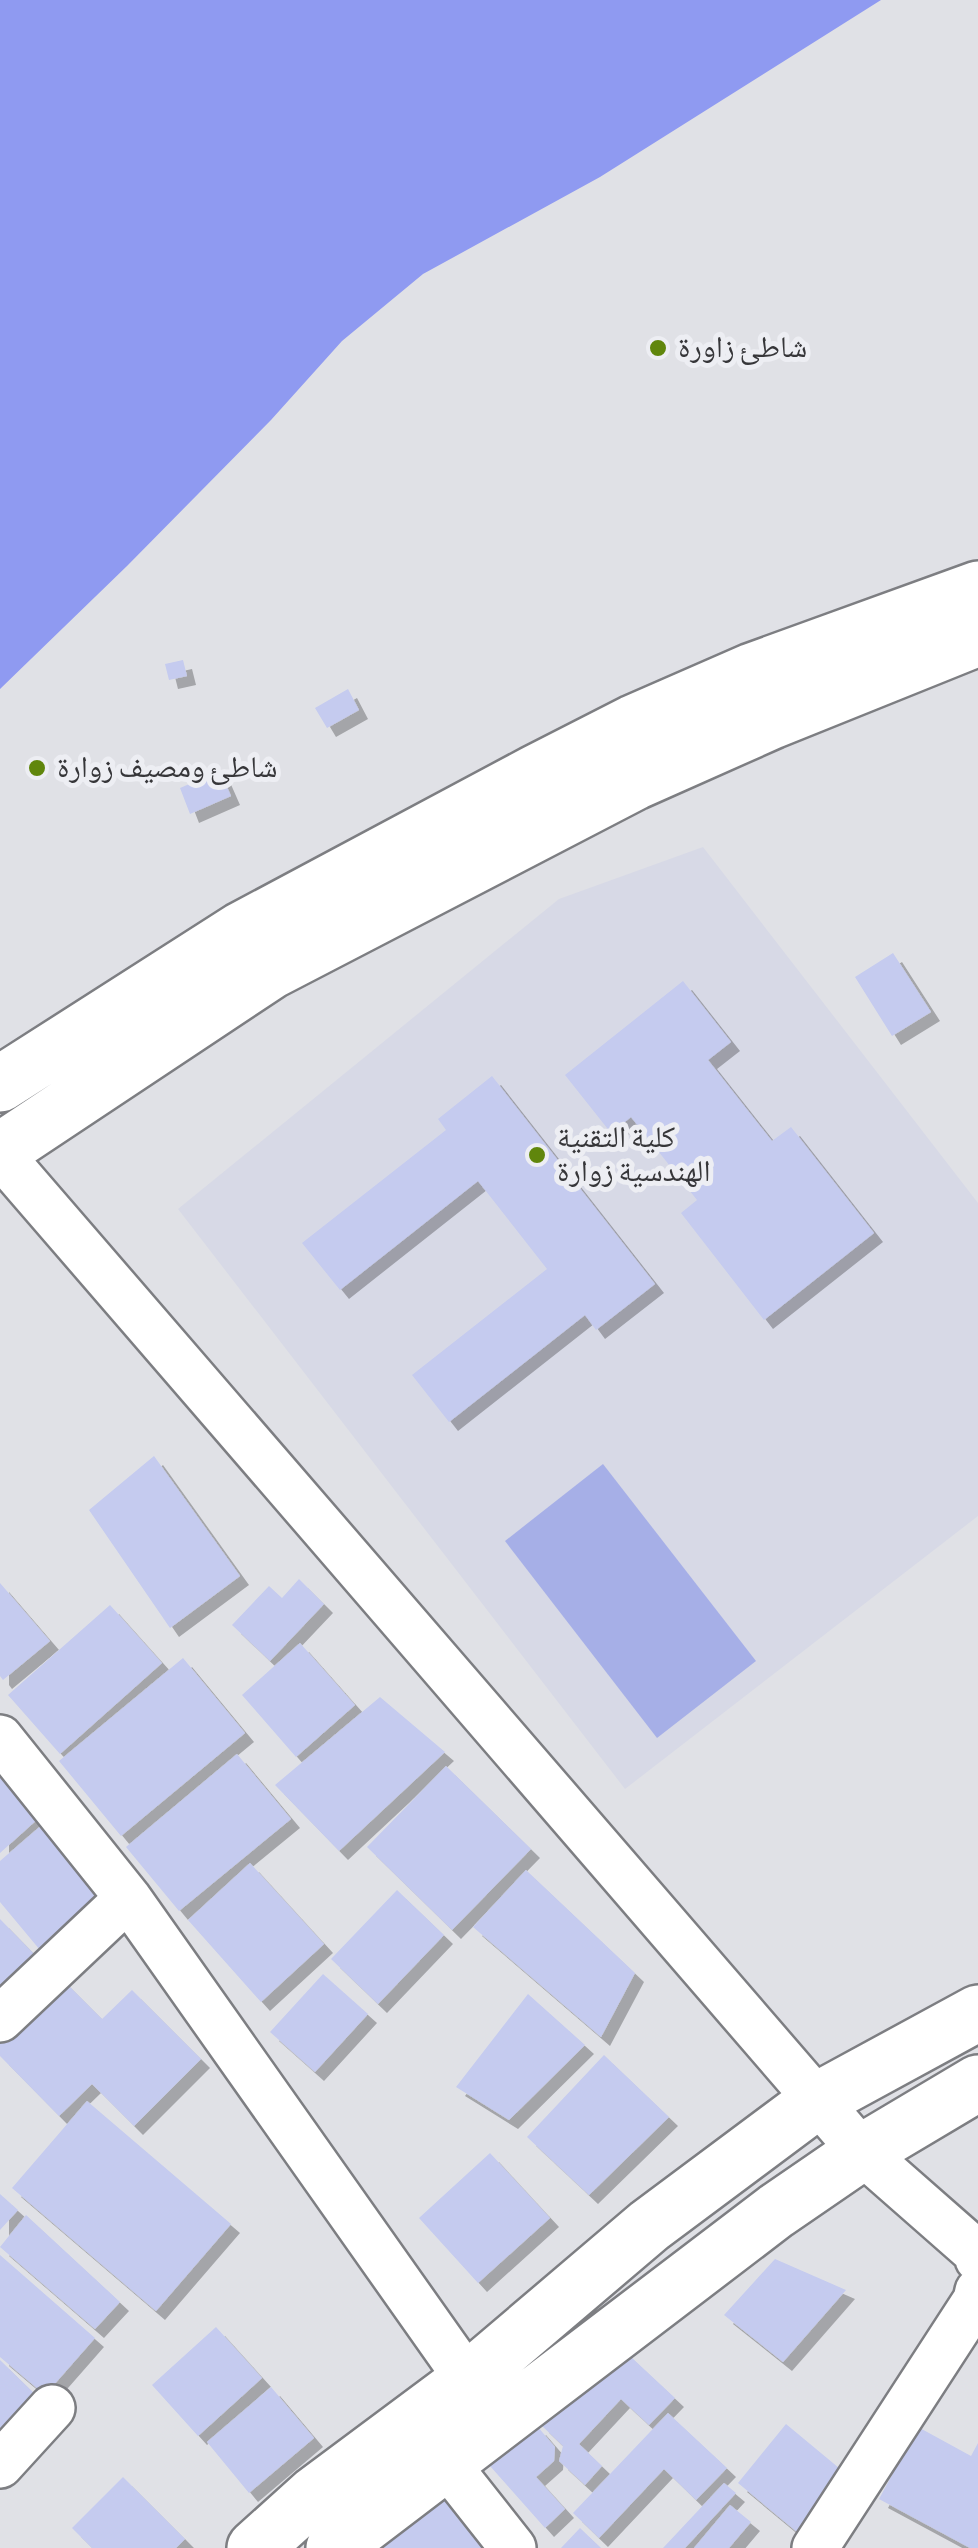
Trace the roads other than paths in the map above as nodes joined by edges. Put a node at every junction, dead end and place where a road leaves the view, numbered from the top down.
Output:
1 (978, 589) edge
2 (978, 638) edge
3 (752, 671) junction
4 (772, 722) junction
5 (0, 1084) edge
6 (0, 1153) edge
7 (0, 1738) edge
8 (128, 1898) junction
9 (978, 2013) edge
10 (0, 2019) edge
11 (978, 2083) edge
12 (818, 2100) junction
13 (862, 2152) junction
14 (978, 2259) edge
15 (978, 2291) edge
16 (483, 2401) junction
17 (52, 2408) dead end
18 (429, 2442) junction
19 (0, 2465) edge
20 (256, 2548) edge
21 (334, 2548) edge
22 (513, 2548) edge
23 (816, 2548) edge

1 - 3 street
2 - 4 street
3 - 4 street
3 - 5 street
4 - 6 street
6 - 12 street
7 - 8 street
8 - 10 street
8 - 16 street
9 - 12 street
11 - 13 street
12 - 13 street
12 - 16 street
13 - 14 street
13 - 16 street
15 - 23 street
16 - 18 street
17 - 19 street
18 - 20 street
18 - 21 street
18 - 22 street

